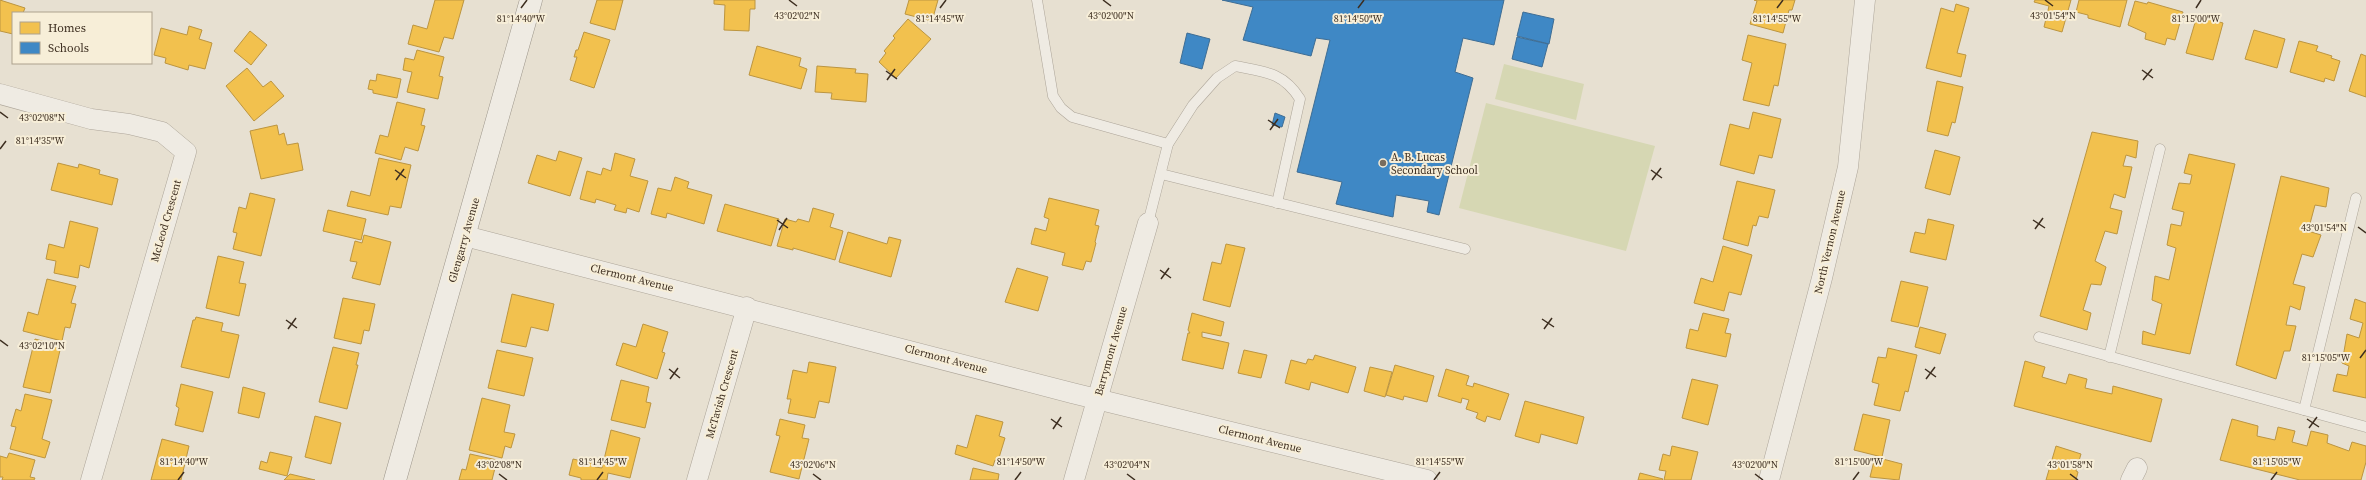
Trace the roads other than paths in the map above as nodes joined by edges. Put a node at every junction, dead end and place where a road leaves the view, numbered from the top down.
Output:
1 (531, 0) edge
2 (1037, 0) edge
3 (1865, 0) edge
4 (0, 94) edge
5 (1168, 144) junction
6 (2160, 149) dead end
7 (1161, 174) junction
8 (2356, 198) dead end
9 (1277, 203) junction
10 (1148, 223) joint
11 (465, 236) junction
12 (1465, 249) dead end
13 (747, 307) junction
14 (2039, 337) dead end
15 (2109, 357) junction
16 (1097, 399) junction
17 (2304, 410) junction
18 (2366, 427) edge
19 (91, 480) edge
20 (395, 480) edge
21 (697, 480) edge
22 (1074, 480) edge
23 (1425, 480) edge
24 (1769, 480) edge

1 - 11 street, Glengarry Avenue
2 - 5 lane
3 - 24 street, North Vernon Avenue
4 - 19 street, McLeod Crescent
5 - 7 lane
5 - 9 lane
6 - 15 lane
7 - 9 lane
7 - 10 lane
8 - 17 lane
9 - 12 lane
10 - 16 street, Barrymont Avenue
11 - 13 street, Clermont Avenue
11 - 20 street, Glengarry Avenue
13 - 16 street, Clermont Avenue
13 - 21 street, McTavish Crescent
14 - 15 lane
15 - 17 lane
16 - 22 street, Barrymont Avenue
16 - 23 street, Clermont Avenue
17 - 18 lane

